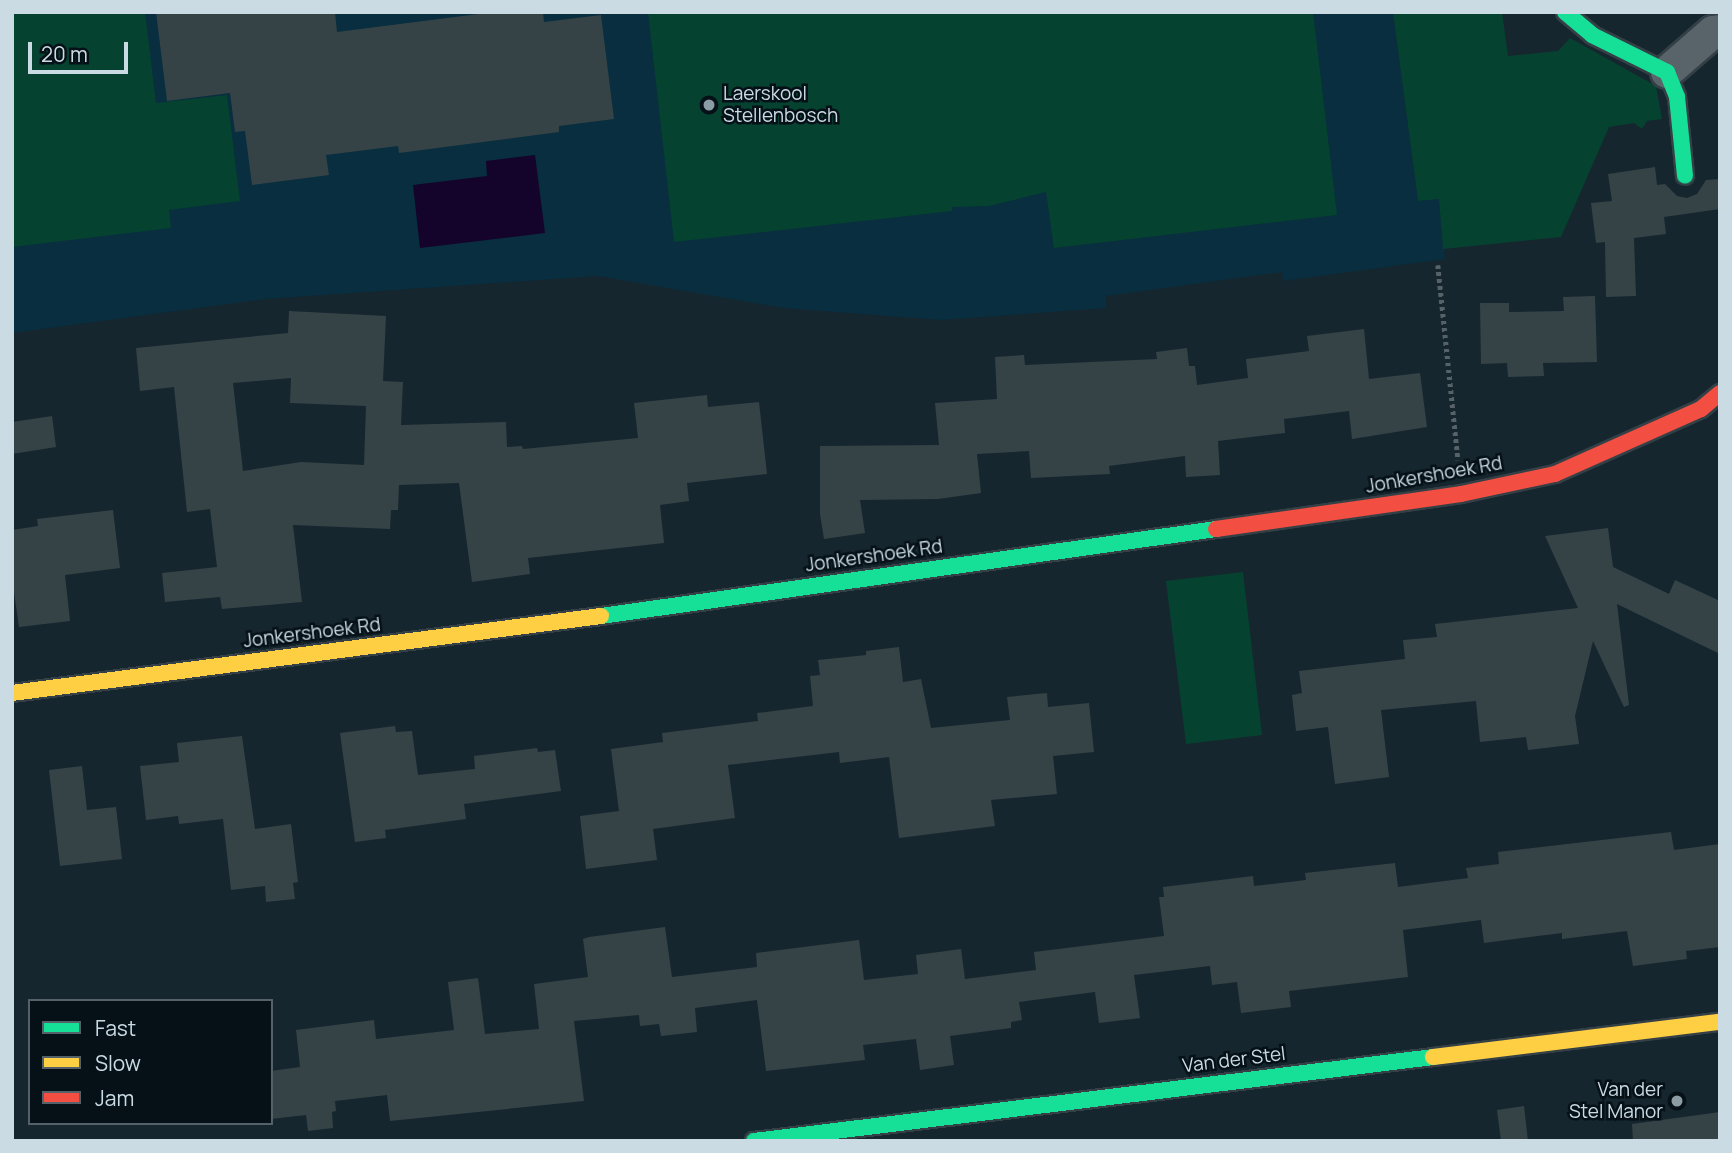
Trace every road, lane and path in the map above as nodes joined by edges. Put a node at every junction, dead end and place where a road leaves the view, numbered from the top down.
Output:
1 (1565, 12) edge
2 (1720, 31) edge
3 (1667, 72) junction
4 (1685, 176) dead end
5 (1438, 265) dead end
6 (1720, 393) edge
7 (1459, 465) dead end
8 (12, 693) edge
9 (1720, 1022) edge
10 (754, 1141) edge

1 - 3 street
2 - 3 street
3 - 4 street
5 - 7 path
6 - 8 street, Jonkershoek Rd
9 - 10 street, Van der Stel

